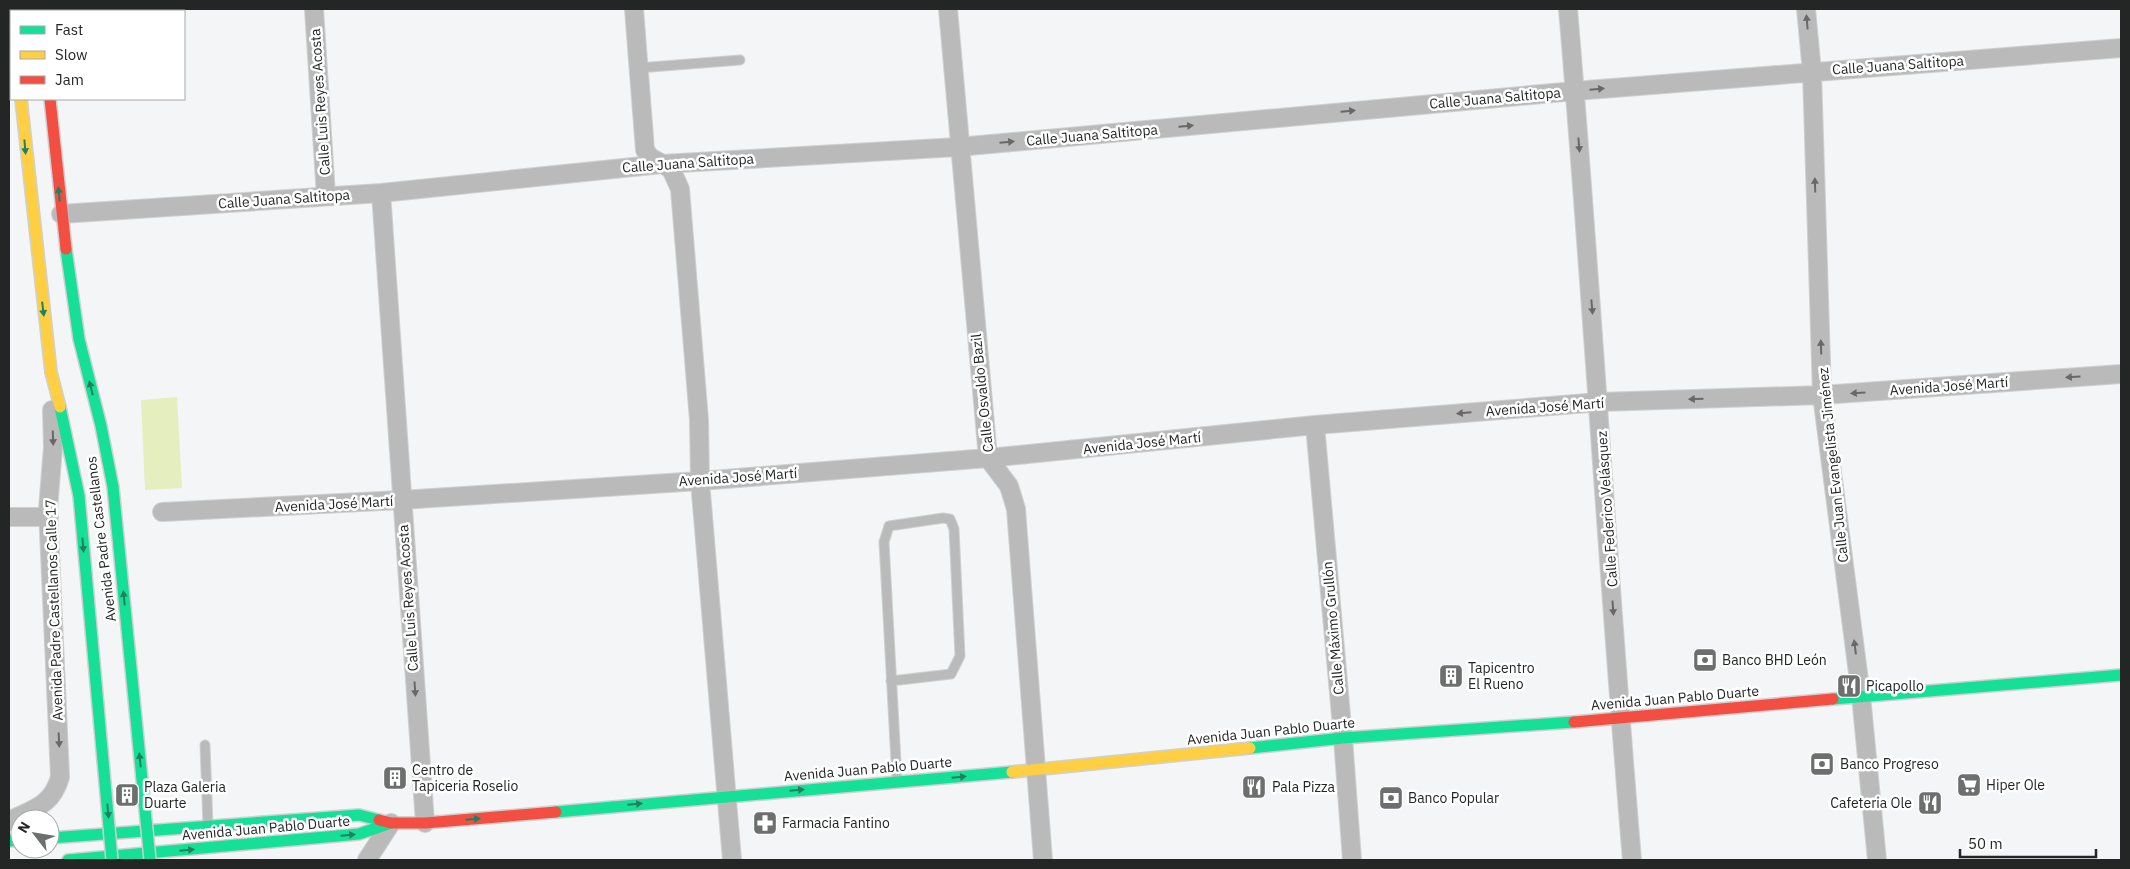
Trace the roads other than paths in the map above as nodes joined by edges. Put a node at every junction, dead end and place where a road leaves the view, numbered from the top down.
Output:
1 (314, 9) edge
2 (634, 9) edge
3 (948, 9) edge
4 (1568, 9) edge
5 (1806, 9) edge
6 (2121, 48) edge
7 (740, 60) dead end
8 (638, 68) junction
9 (1812, 72) junction
10 (1575, 91) junction
11 (21, 100) edge
12 (50, 100) edge
13 (958, 147) junction
14 (662, 164) junction
15 (381, 193) junction
16 (326, 196) junction
17 (61, 214) junction
18 (51, 372) junction
19 (2121, 374) edge
20 (1822, 395) junction
21 (1600, 402) junction
22 (1315, 425) junction
23 (988, 458) junction
24 (700, 481) junction
25 (401, 500) junction
26 (162, 512) dead end
27 (9, 517) edge
28 (48, 517) junction
29 (2121, 675) edge
30 (891, 681) junction
31 (1861, 696) junction
32 (1620, 719) junction
33 (1343, 738) junction
34 (205, 745) dead end
35 (1037, 770) junction
36 (897, 782) junction
37 (726, 796) junction
38 (9, 821) edge
39 (391, 823) junction
40 (425, 823) junction
41 (208, 826) junction
42 (60, 837) edge
43 (68, 860) edge
44 (112, 860) edge
45 (150, 860) edge
46 (367, 860) edge
47 (732, 860) edge
48 (1043, 860) edge
49 (1352, 860) edge
50 (1632, 860) edge
51 (1877, 860) edge

1 - 16 street, Calle Luis Reyes Acosta
2 - 8 street
3 - 13 street, Calle Osvaldo Bazil
4 - 10 street, Calle Federico Velásquez
9 -> 5 street, Calle Juan Evangelista Jiménez
6 - 9 street, Calle Juana Saltitopa
7 - 8 lane
8 - 14 street
10 -> 9 street, Calle Juana Saltitopa
20 -> 9 street, Calle Juan Evangelista Jiménez
13 -> 10 street, Calle Juana Saltitopa
10 -> 21 street, Calle Federico Velásquez
11 -> 18 main road, Avenida Padre Castellanos
17 -> 12 main road, Avenida Padre Castellanos
13 - 14 street, Calle Juana Saltitopa
13 - 23 street, Calle Osvaldo Bazil
14 - 15 street, Calle Juana Saltitopa
14 - 24 street
15 - 16 street, Calle Juana Saltitopa
15 - 25 street, Calle Luis Reyes Acosta
16 - 17 street, Calle Juana Saltitopa
45 -> 17 main road, Avenida Padre Castellanos, bridge
18 -> 28 street, Avenida Padre Castellanos Calle 17
18 -> 44 main road, Avenida Padre Castellanos, bridge
19 -> 20 street, Avenida José Martí
20 -> 21 street, Avenida José Martí
31 -> 20 street, Calle Juan Evangelista Jiménez
21 -> 22 street, Avenida José Martí
21 -> 32 street, Calle Federico Velásquez
22 - 23 street, Avenida José Martí
22 - 33 street, Calle Máximo Grullón
23 - 24 street, Avenida José Martí
23 - 35 street, Calle Osvaldo Bazil
24 - 25 street, Avenida José Martí
24 - 37 street
25 - 26 street, Avenida José Martí
25 -> 40 street, Calle Luis Reyes Acosta
27 - 28 street
28 -> 38 street, Avenida Padre Castellanos Calle 17
29 - 31 main road, Avenida Juan Pablo Duarte
30 - 30 lane
30 - 36 lane
31 - 32 main road, Avenida Juan Pablo Duarte
31 - 51 street, Calle Juan Evangelista Jiménez
32 - 33 main road, Avenida Juan Pablo Duarte
32 - 50 street, Calle Federico Velásquez
33 - 35 main road, Avenida Juan Pablo Duarte
33 - 49 street, Calle Máximo Grullón
34 - 41 lane
36 -> 35 main road, Avenida Juan Pablo Duarte
35 - 48 street, Calle Osvaldo Bazil
37 -> 36 main road, Avenida Juan Pablo Duarte
40 -> 37 main road, Avenida Juan Pablo Duarte
37 - 47 street
39 - 40 main road, Avenida Juan Pablo Duarte
39 - 41 main road, Avenida Juan Pablo Duarte
43 -> 39 main road, Avenida Juan Pablo Duarte
39 - 46 street
41 - 42 main road, Avenida Juan Pablo Duarte

